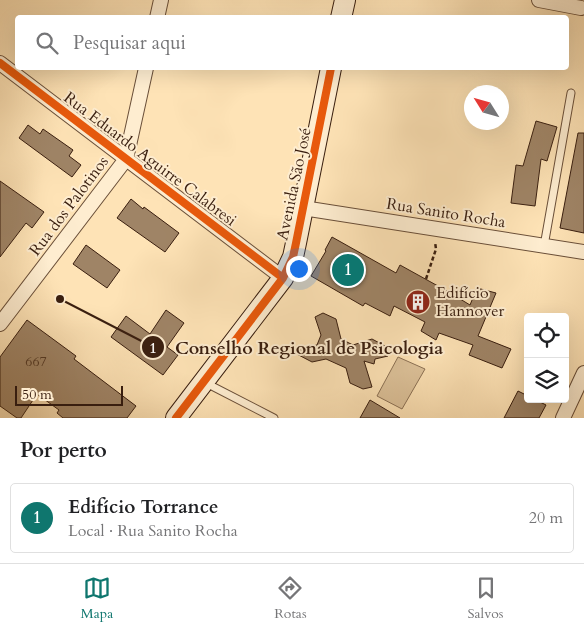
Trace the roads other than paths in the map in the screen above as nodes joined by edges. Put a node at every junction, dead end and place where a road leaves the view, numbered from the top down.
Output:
1 (161, 0) edge
2 (345, 0) edge
3 (539, 0) edge
4 (580, 8) dead end
5 (158, 15) edge
6 (342, 15) edge
7 (0, 63) edge
8 (146, 70) edge
9 (331, 70) edge
10 (572, 93) dead end
11 (126, 159) junction
12 (303, 208) junction
13 (544, 246) junction
14 (584, 252) edge
15 (282, 278) junction
16 (0, 324) edge
17 (584, 373) edge
18 (204, 382) junction
19 (176, 418) edge
20 (274, 418) edge
21 (563, 418) edge

1 - 5 street
2 - 6 street
3 - 4 street
7 - 11 street, Rua Eduardo Aguirre Calabresi
8 - 11 street, Rua dos Palotinos
9 - 12 street, Avenida São José
10 - 13 lane
11 - 15 street, Rua Eduardo Aguirre Calabresi
11 - 16 street, Rua dos Palotinos
12 - 13 street, Rua Sanito Rocha
12 - 15 street, Avenida São José
13 - 14 street, Rua Sanito Rocha
15 - 18 street, Avenida São José
17 - 21 street
18 - 19 street, Avenida São José
18 - 20 lane

